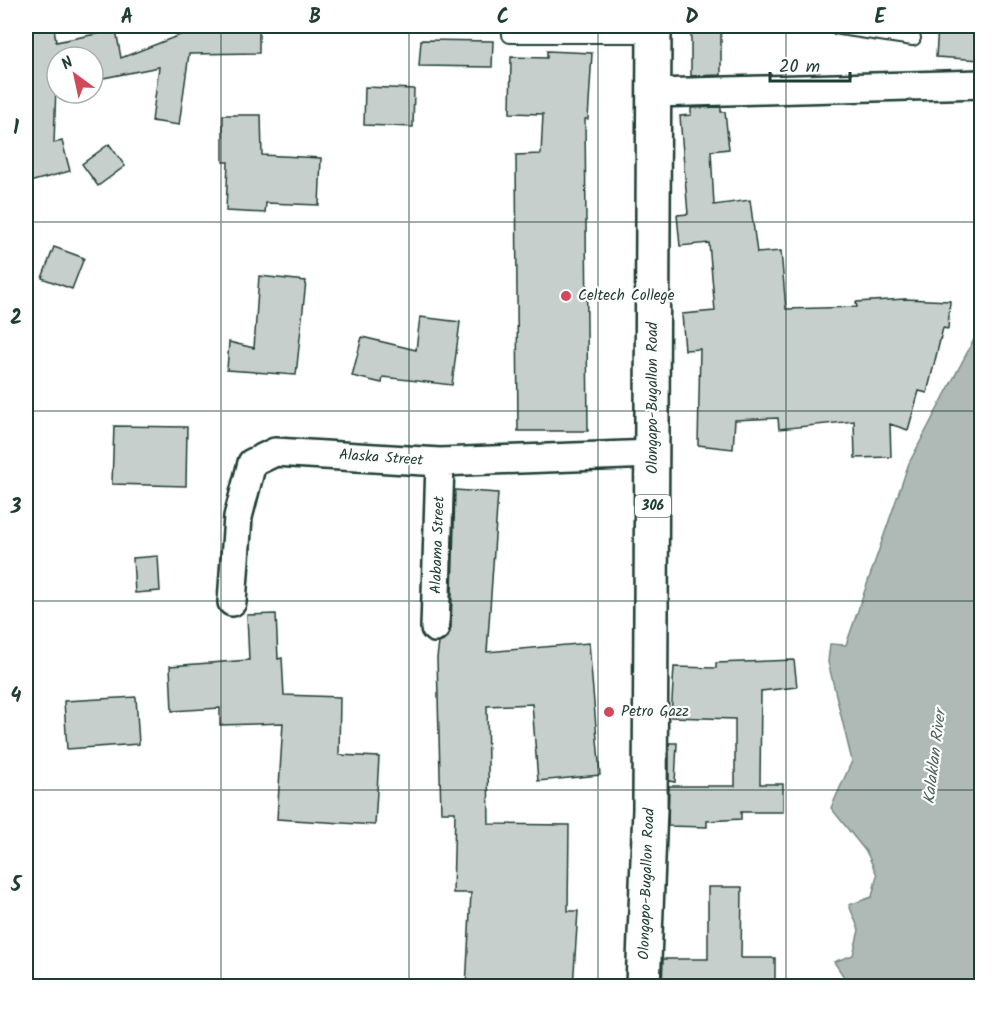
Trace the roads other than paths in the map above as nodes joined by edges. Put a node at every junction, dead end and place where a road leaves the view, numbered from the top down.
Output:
1 (510, 26) edge
2 (834, 26) edge
3 (654, 30) edge
4 (913, 38) dead end
5 (981, 84) edge
6 (654, 93) junction
7 (653, 454) junction
8 (440, 462) junction
9 (232, 602) dead end
10 (435, 628) dead end
11 (643, 987) edge

1 - 3 lane
2 - 4 lane
3 - 6 main road, Olongapo-Bugallon Road / 306
5 - 6 street
6 - 7 main road, Olongapo-Bugallon Road / 306
7 - 8 street, Alaska Street
7 - 11 main road, Olongapo-Bugallon Road / 306
8 - 9 street, Alaska Street
8 - 10 street, Alabama Street

